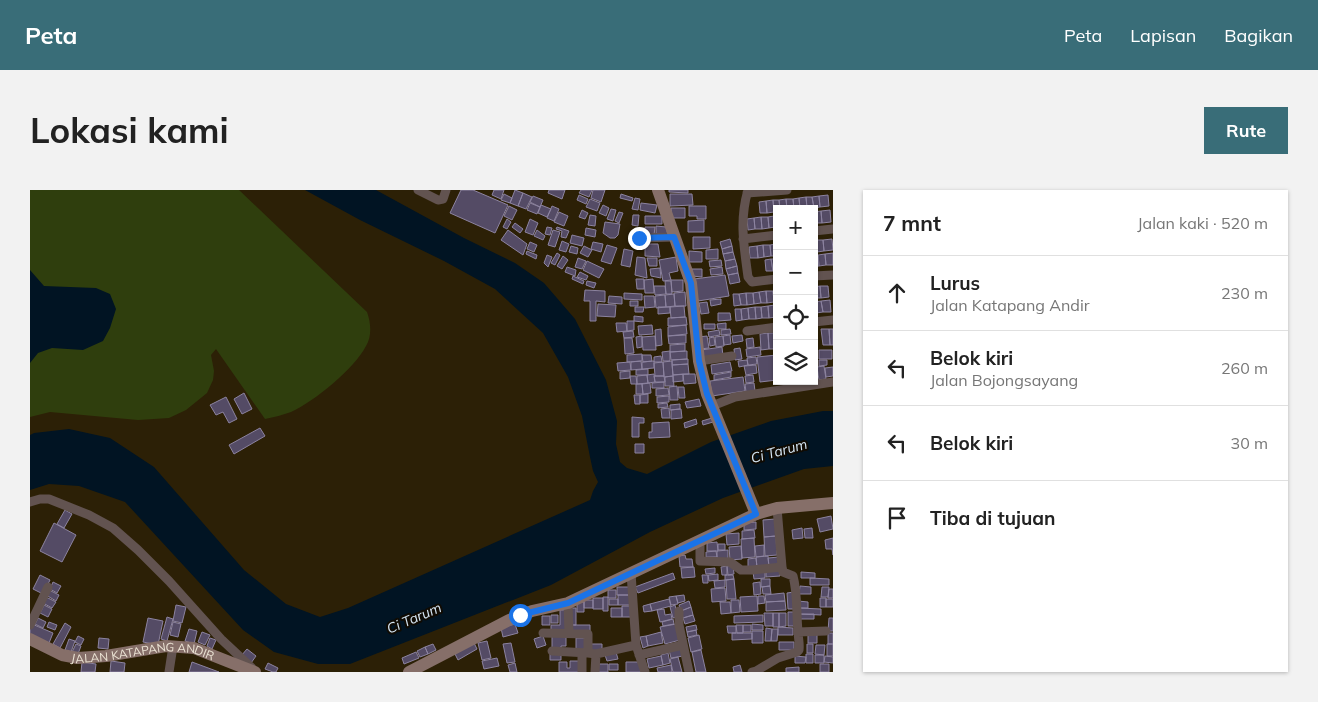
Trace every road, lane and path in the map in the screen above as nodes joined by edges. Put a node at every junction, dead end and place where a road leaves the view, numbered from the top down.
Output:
1 (418, 190) edge
2 (446, 190) edge
3 (658, 190) edge
4 (787, 190) edge
5 (747, 191) edge
6 (833, 229) edge
7 (818, 231) edge
8 (773, 235) edge
9 (674, 237) junction
10 (639, 238) dead end
11 (743, 239) junction
12 (833, 275) edge
13 (818, 276) edge
14 (773, 279) edge
15 (833, 320) edge
16 (818, 322) edge
17 (773, 328) edge
18 (747, 331) dead end
19 (732, 356) dead end
20 (699, 361) junction
21 (833, 382) edge
22 (715, 412) junction
23 (30, 502) edge
24 (833, 503) edge
25 (754, 508) junction
26 (777, 508) junction
27 (700, 540) junction
28 (782, 567) junction
29 (631, 573) junction
30 (48, 587) dead end
31 (568, 603) junction
32 (679, 611) dead end
33 (30, 625) edge
34 (826, 631) dead end
35 (798, 632) junction
36 (543, 633) dead end
37 (569, 633) junction
38 (30, 639) edge
39 (636, 645) junction
40 (683, 645) junction
41 (172, 646) junction
42 (552, 651) dead end
43 (589, 653) junction
44 (639, 655) junction
45 (169, 672) edge
46 (255, 672) edge
47 (409, 672) edge
48 (582, 672) edge
49 (595, 672) edge
50 (645, 672) edge
51 (689, 672) edge
52 (752, 672) edge

1 - 2 street
3 - 9 street
4 - 5 street
5 - 11 street
6 - 7 street
8 - 11 street
9 - 10 street
9 - 20 street
11 - 14 street
12 - 13 street
15 - 16 street
17 - 18 street
19 - 20 street
20 - 22 street
21 - 22 street
22 - 25 street
23 - 46 street
24 - 26 street
25 - 26 street
25 - 27 street
26 - 28 street
27 - 28 street
27 - 29 street
28 - 35 street
29 - 31 street
29 - 39 street
30 - 33 street
31 - 37 street
31 - 47 street
32 - 40 street
34 - 35 street
35 - 52 street
36 - 37 street
37 - 43 street
38 - 41 street, JALAN KATAPANG ANDIR
39 - 43 street
39 - 44 street
40 - 44 street
40 - 51 street
41 - 45 street
41 - 46 street, JALAN KATAPANG ANDIR
42 - 43 street
43 - 48 street
43 - 49 street
44 - 50 street

